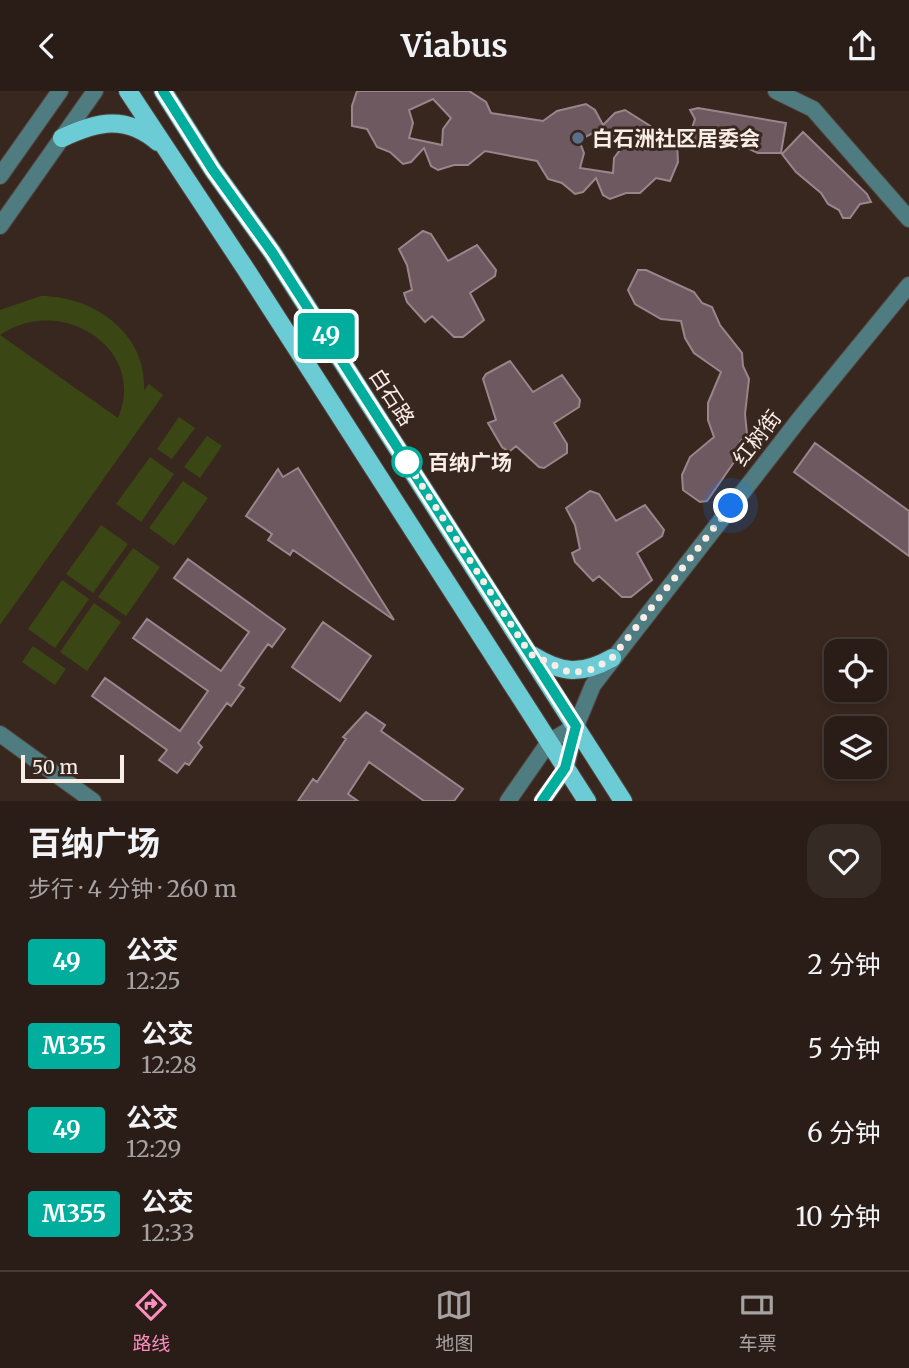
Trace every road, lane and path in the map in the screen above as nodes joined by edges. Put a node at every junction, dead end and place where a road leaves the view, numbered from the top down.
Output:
1 (60, 91) edge
2 (95, 91) edge
3 (128, 91) edge
4 (163, 91) edge
5 (776, 91) edge
6 (62, 138) junction
7 (171, 154) junction
8 (0, 177) edge
9 (909, 219) edge
10 (0, 226) edge
11 (909, 285) edge
12 (530, 654) junction
13 (612, 658) junction
14 (576, 726) junction
15 (0, 734) edge
16 (549, 742) junction
17 (565, 768) junction
18 (93, 801) edge
19 (508, 801) edge
20 (542, 801) edge
21 (587, 801) edge
22 (624, 801) edge

1 - 8 street
2 - 6 street
3 - 7 main road
4 - 12 main road, 白石路
5 - 9 street
6 - 7 main road
6 - 10 street
7 - 16 main road
11 - 13 street, 红树街
12 - 13 main road
12 - 14 main road, 白石路
13 - 14 street, 红树街
14 - 16 street
14 - 17 street, 红树街
14 - 22 main road, 白石路
15 - 18 street
16 - 17 main road
16 - 19 street
17 - 20 street
17 - 21 main road

